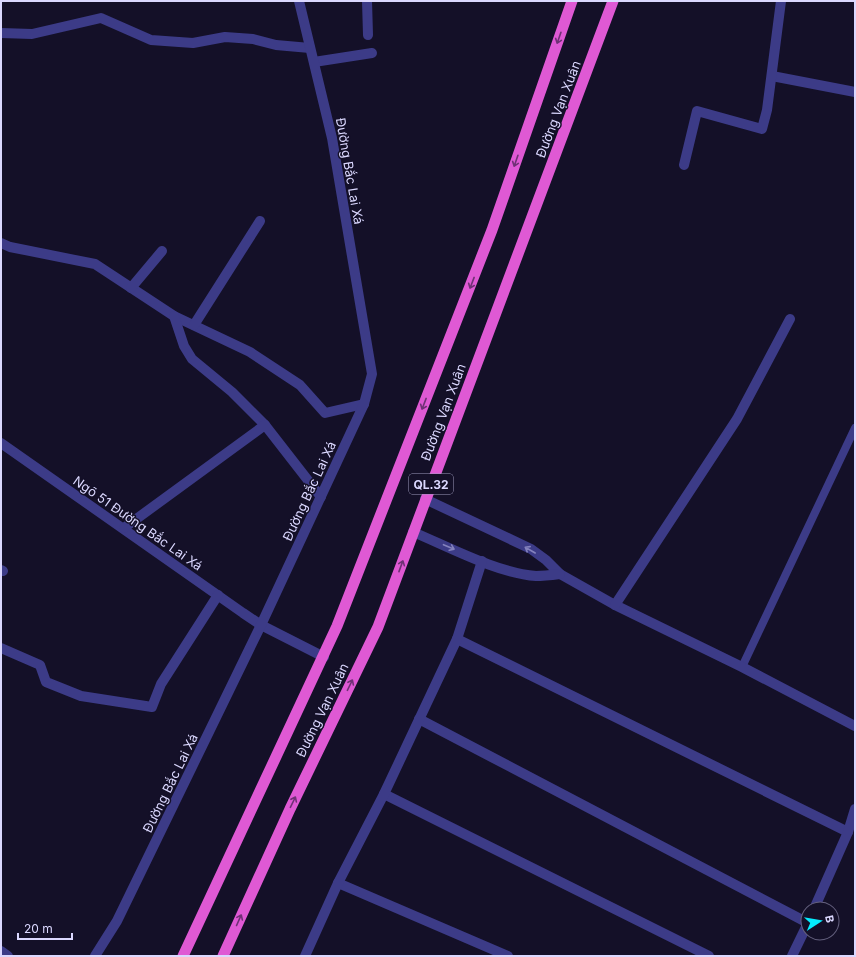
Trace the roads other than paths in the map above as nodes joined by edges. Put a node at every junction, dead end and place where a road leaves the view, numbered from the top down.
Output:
1 (299, 1) edge
2 (367, 1) edge
3 (572, 1) edge
4 (613, 1) edge
5 (781, 1) edge
6 (1, 33) edge
7 (368, 35) dead end
8 (310, 48) junction
9 (372, 53) dead end
10 (314, 62) junction
11 (772, 76) junction
12 (855, 92) edge
13 (684, 165) dead end
14 (260, 221) dead end
15 (1, 243) edge
16 (162, 251) dead end
17 (131, 288) junction
18 (174, 316) junction
19 (790, 319) dead end
20 (194, 325) junction
21 (364, 404) junction
22 (265, 424) junction
23 (855, 428) edge
24 (853, 438) edge
25 (1, 443) edge
26 (321, 497) junction
27 (425, 499) junction
28 (124, 528) junction
29 (413, 532) junction
30 (482, 561) junction
31 (560, 574) junction
32 (218, 595) junction
33 (615, 605) junction
34 (261, 625) junction
35 (457, 639) junction
36 (1, 648) edge
37 (324, 656) junction
38 (742, 667) junction
39 (419, 719) junction
40 (855, 726) edge
41 (384, 794) junction
42 (855, 809) edge
43 (848, 832) junction
44 (338, 883) junction
45 (818, 901) edge
46 (800, 919) edge
47 (800, 940) edge
48 (1, 951) edge
49 (8, 956) edge
50 (95, 956) edge
51 (183, 956) edge
52 (223, 956) edge
53 (305, 956) edge
54 (508, 956) edge
55 (709, 956) edge
56 (792, 956) edge

1 - 8 street, Đường Bắc Lai Xá
2 - 7 street
3 -> 37 highway, Đường Vạn Xuân / QL.32
4 - 27 highway, Đường Vạn Xuân / QL.32
5 - 11 street
6 - 8 street
8 - 10 street, Đường Bắc Lai Xá
9 - 10 street
10 - 21 street, Đường Bắc Lai Xá
11 - 12 street
11 - 13 street
14 - 20 street
15 - 17 street
16 - 17 street
17 - 18 street
18 - 20 street
18 - 22 street
19 - 33 street
20 - 21 street
21 - 26 street, Đường Bắc Lai Xá
22 - 26 street
22 - 28 street
23 - 24 lane
24 - 38 lane
25 - 28 street, Ngõ 51 Đường Bắc Lai Xá
26 - 34 street, Đường Bắc Lai Xá
27 - 29 highway, Đường Vạn Xuân / QL.32
31 -> 27 street
28 - 32 street, Ngõ 51 Đường Bắc Lai Xá
29 -> 30 street
52 -> 29 highway, Đường Vạn Xuân / QL.32
30 - 31 street
30 - 35 street
31 - 33 street
32 - 34 street, Ngõ 51 Đường Bắc Lai Xá
32 - 36 street
33 - 38 street
34 - 37 street, Ngõ 51 Đường Bắc Lai Xá
34 - 50 street, Đường Bắc Lai Xá
35 - 39 street
35 - 43 street
37 - 51 highway, Đường Vạn Xuân / QL.32
38 - 40 street
39 - 41 street
39 - 46 street
41 - 44 street
41 - 55 street
42 - 43 street
43 - 45 street
44 - 53 street
44 - 54 street
47 - 56 street
48 - 49 street

